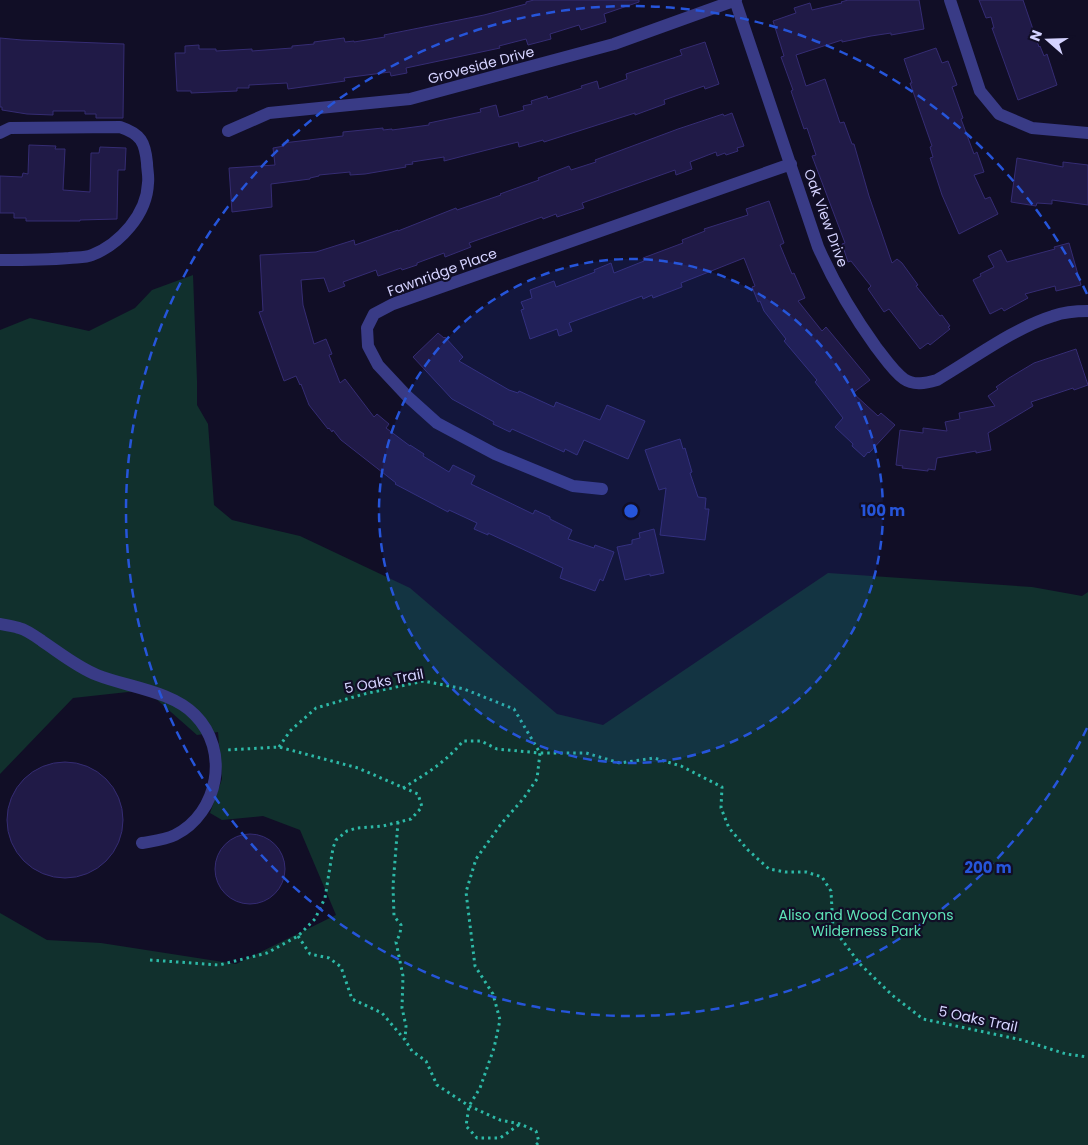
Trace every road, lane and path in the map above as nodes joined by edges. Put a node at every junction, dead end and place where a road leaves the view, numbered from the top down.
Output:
1 (736, 0) edge
2 (950, 0) edge
3 (228, 131) dead end
4 (0, 133) edge
5 (1088, 133) edge
6 (791, 164) junction
7 (0, 260) edge
8 (1088, 311) edge
9 (602, 489) dead end
10 (0, 624) edge
11 (279, 747) junction
12 (214, 750) junction
13 (540, 753) junction
14 (403, 788) junction
15 (398, 822) junction
16 (142, 843) dead end
17 (298, 936) junction
18 (150, 960) dead end
19 (405, 1040) junction
20 (1088, 1057) edge
21 (469, 1106) junction
22 (520, 1124) junction
23 (536, 1145) edge

1 - 3 street, Groveside Drive
1 - 6 street, Oak View Drive
2 - 5 street
4 - 7 street
6 - 8 street, Oak View Drive
6 - 9 street, Fawnridge Place
10 - 12 street
11 - 12 path
11 - 13 path, 5 Oaks Trail
11 - 14 path
12 - 16 street
13 - 14 path
13 - 20 path, 5 Oaks Trail
13 - 21 path
14 - 15 path
15 - 17 path
15 - 19 path
17 - 18 path
17 - 19 path
19 - 21 path
21 - 22 path
21 - 22 path
22 - 23 path

